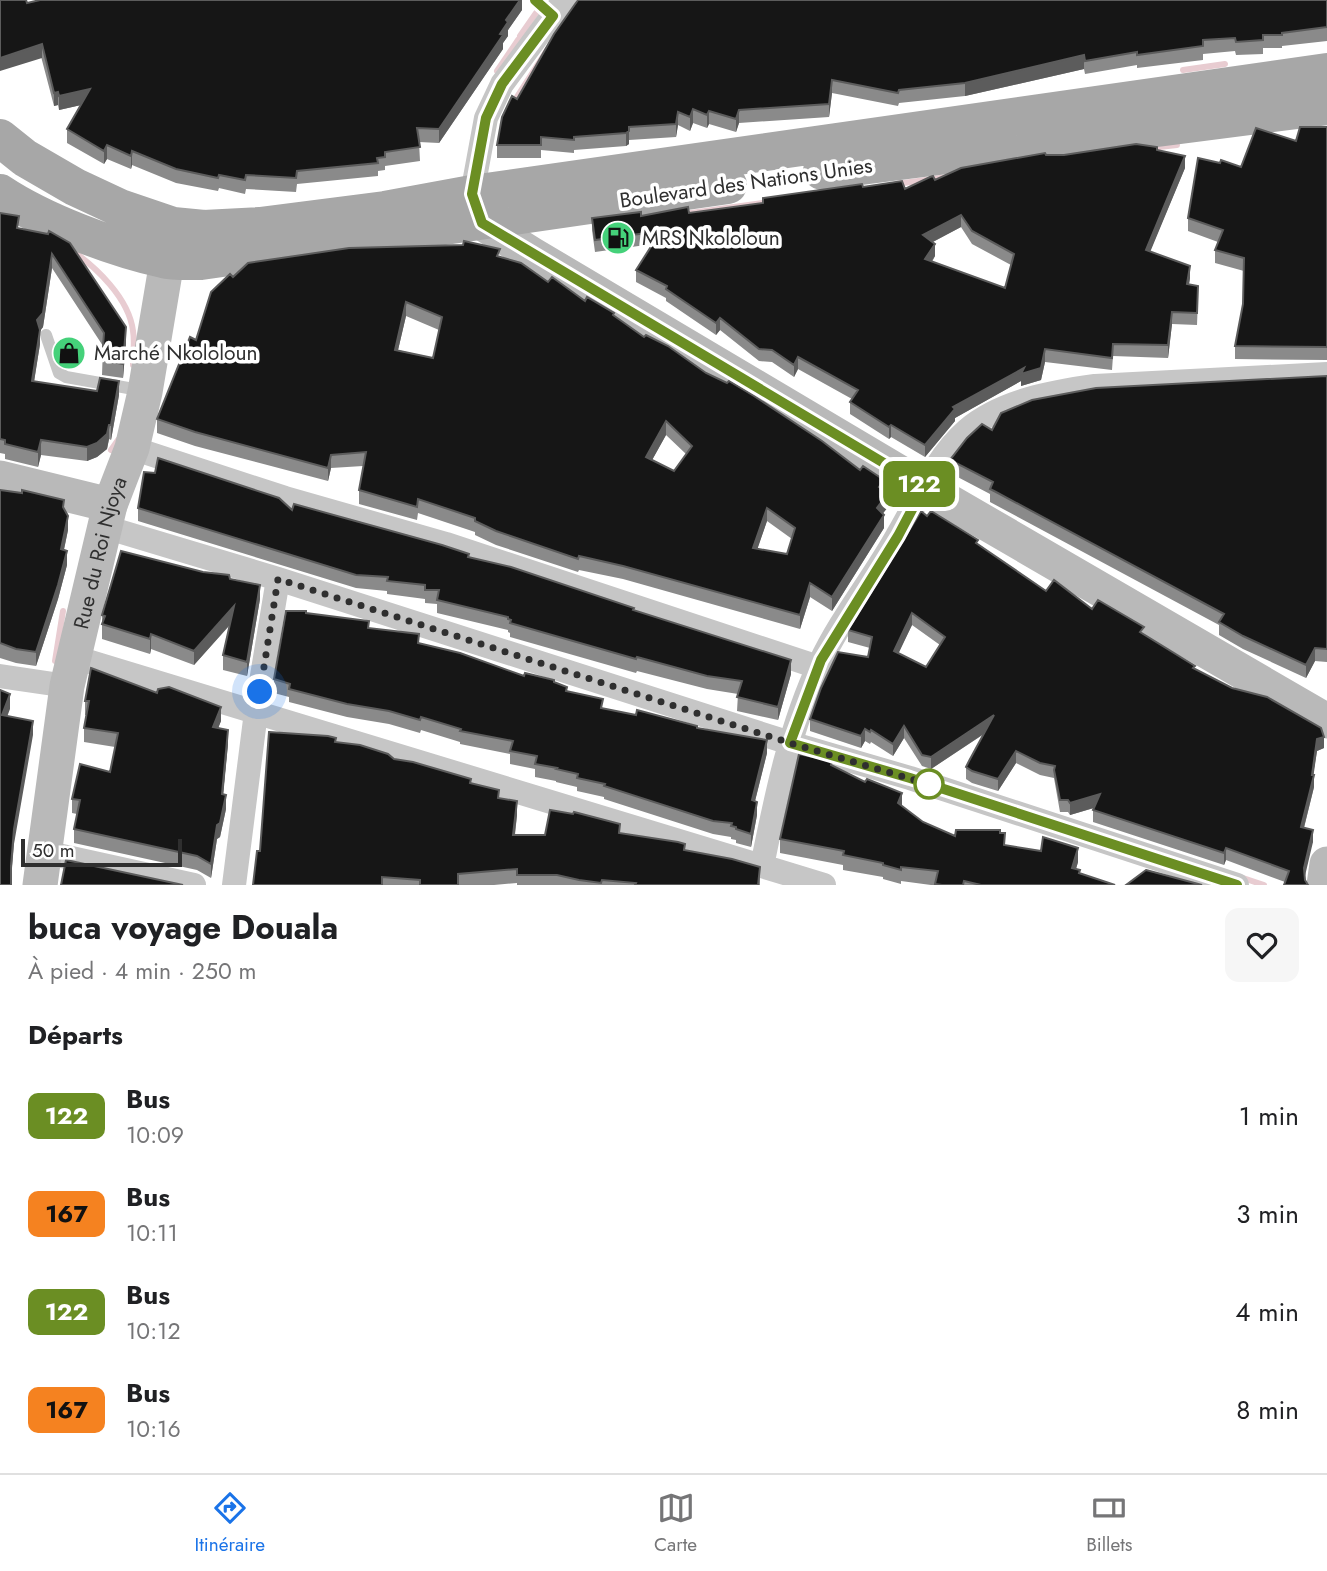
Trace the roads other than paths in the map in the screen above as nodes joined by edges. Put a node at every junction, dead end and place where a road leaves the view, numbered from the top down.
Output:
1 (550, 5) edge
2 (1327, 72) edge
3 (1327, 106) edge
4 (0, 138) edge
5 (675, 180) junction
6 (0, 193) edge
7 (477, 208) junction
8 (169, 243) junction
9 (46, 335) dead end
10 (1327, 374) edge
11 (145, 391) junction
12 (132, 448) junction
13 (0, 478) edge
14 (924, 487) junction
15 (108, 516) junction
16 (278, 579) junction
17 (818, 667) junction
18 (70, 672) junction
19 (0, 677) edge
20 (256, 712) junction
21 (1327, 721) edge
22 (790, 743) junction
23 (1327, 864) edge
24 (762, 866) junction
25 (42, 869) edge
26 (194, 885) edge
27 (234, 885) edge
28 (824, 885) edge
29 (1237, 885) edge
30 (1324, 885) edge

1 - 7 street
2 - 5 main road, Boulevard des Nations Unies
3 - 5 main road, Boulevard des Nations Unies
4 - 8 main road
5 - 7 main road, Boulevard des Nations Unies
6 - 8 main road
7 - 8 main road, Boulevard des Nations Unies
7 - 14 street
8 - 11 street, Rue du Roi Njoya
9 - 11 lane
10 - 14 street
11 - 12 street, Rue du Roi Njoya
12 - 15 street, Rue du Roi Njoya
12 - 17 street
13 - 15 street
14 - 17 street
14 - 21 street
15 - 16 street
15 - 18 street, Rue du Roi Njoya
16 - 20 street
16 - 22 street
17 - 22 street
18 - 19 street
18 - 20 street
18 - 25 street, Rue du Roi Njoya
20 - 24 street
20 - 27 street
22 - 24 street
22 - 29 street
23 - 30 street
24 - 28 street
25 - 26 street

